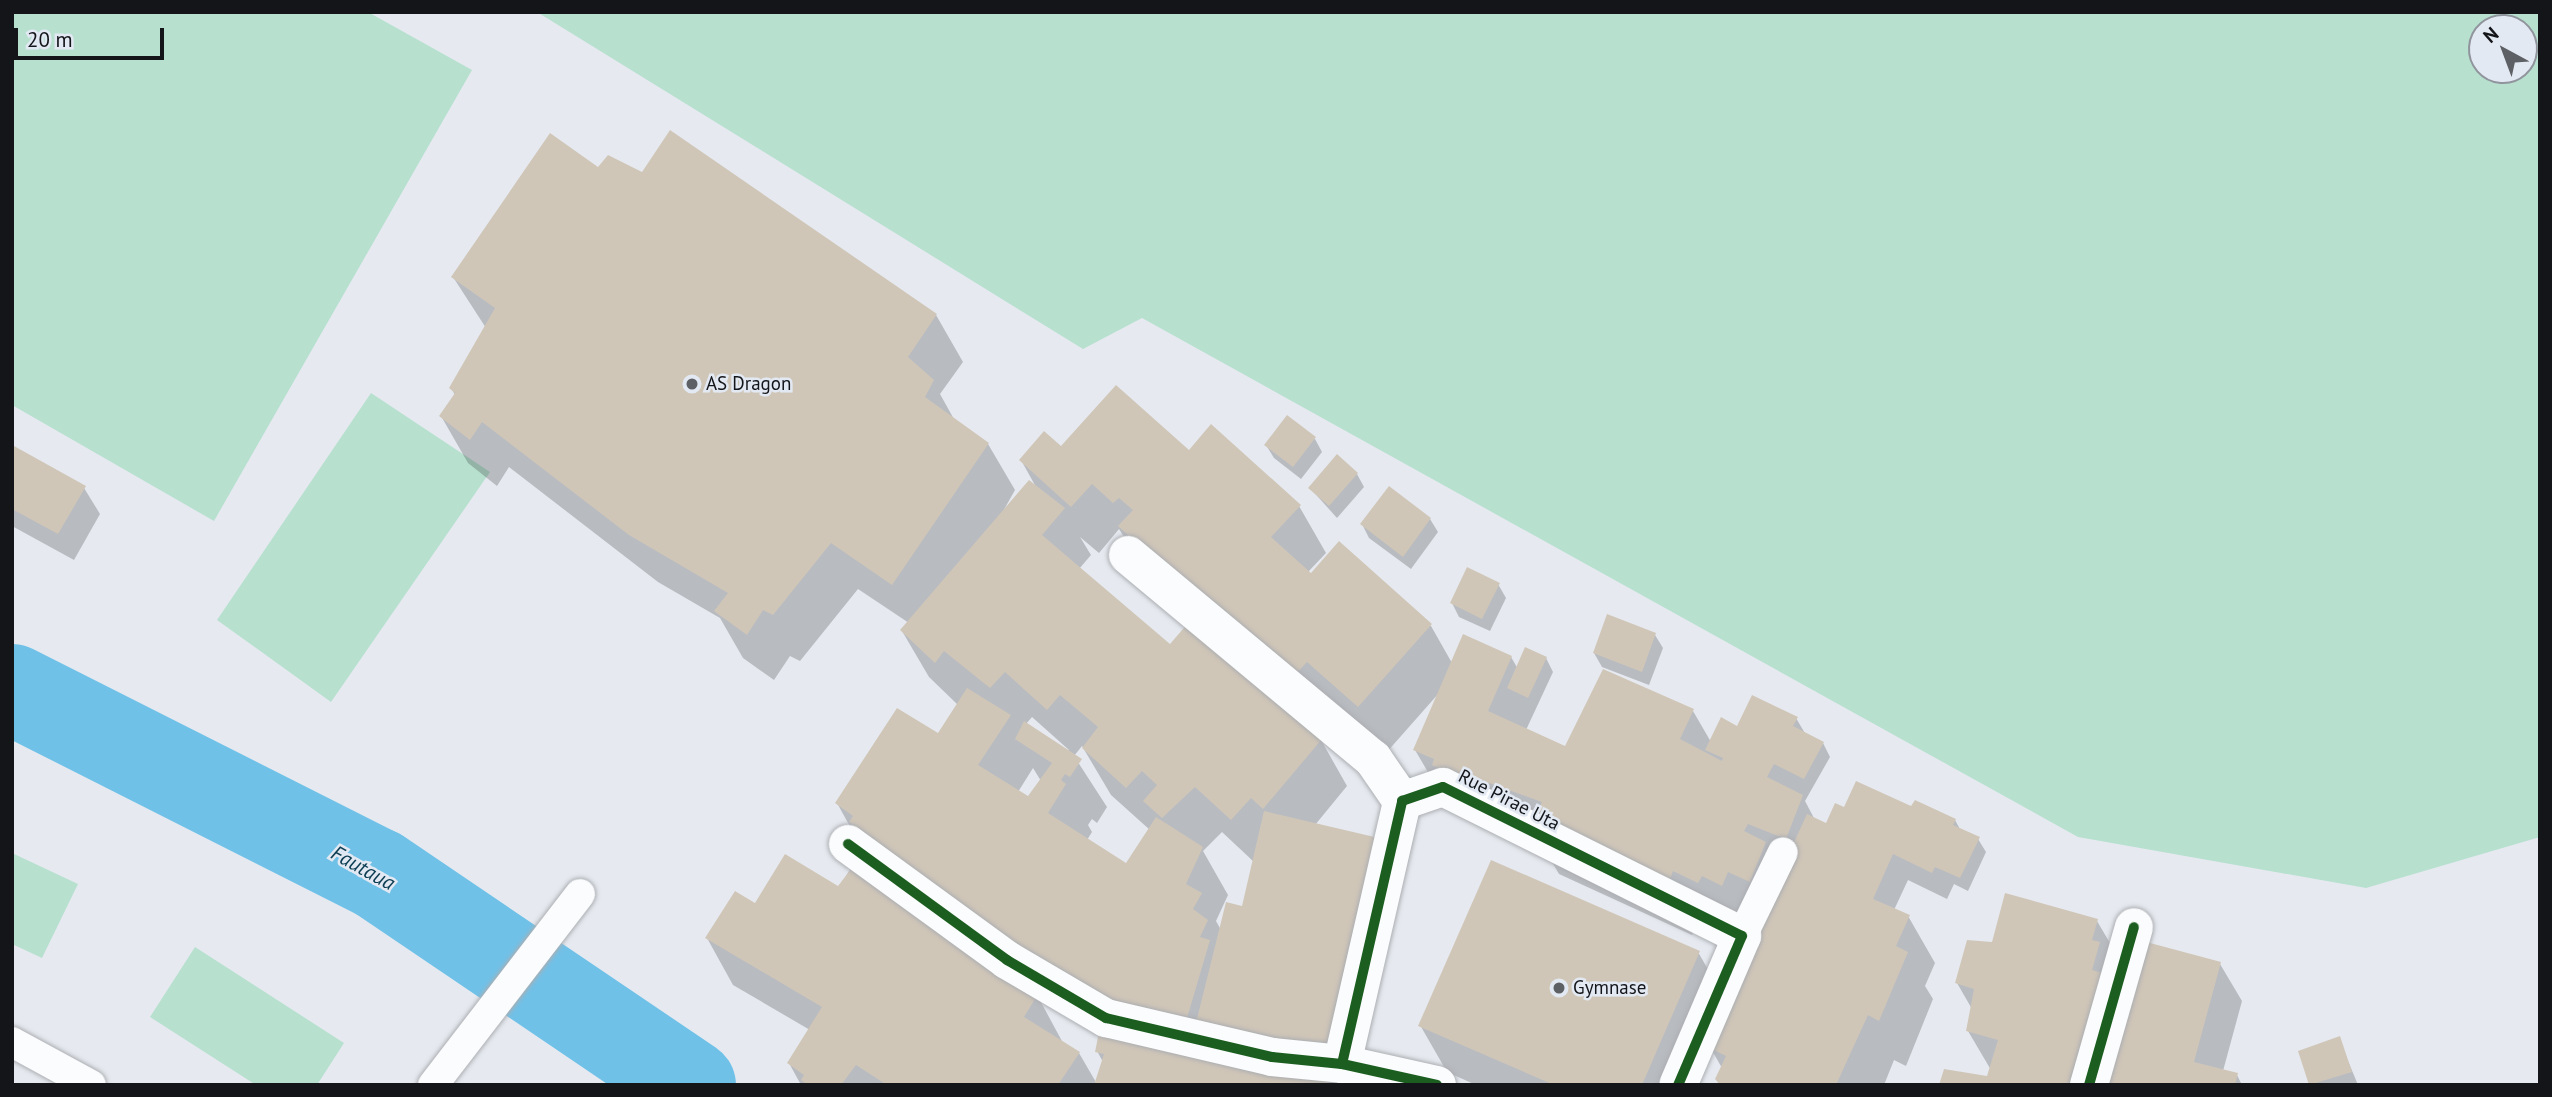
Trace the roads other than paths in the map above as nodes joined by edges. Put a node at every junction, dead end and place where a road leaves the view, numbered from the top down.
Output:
1 (1128, 555) dead end
2 (1402, 802) junction
3 (848, 844) dead end
4 (1783, 852) dead end
5 (580, 894) dead end
6 (2134, 927) dead end
7 (1742, 936) junction
8 (12, 1042) edge
9 (1342, 1064) junction
10 (1392, 1082) edge
11 (91, 1085) edge
12 (433, 1085) edge
13 (1437, 1085) edge
14 (1678, 1085) edge
15 (2089, 1085) edge

1 - 2 street
2 - 7 street, Rue Pirae Uta
2 - 9 street
3 - 9 street
4 - 7 lane
5 - 12 lane
6 - 15 street
7 - 14 street
8 - 11 lane
9 - 10 street
10 - 13 street

